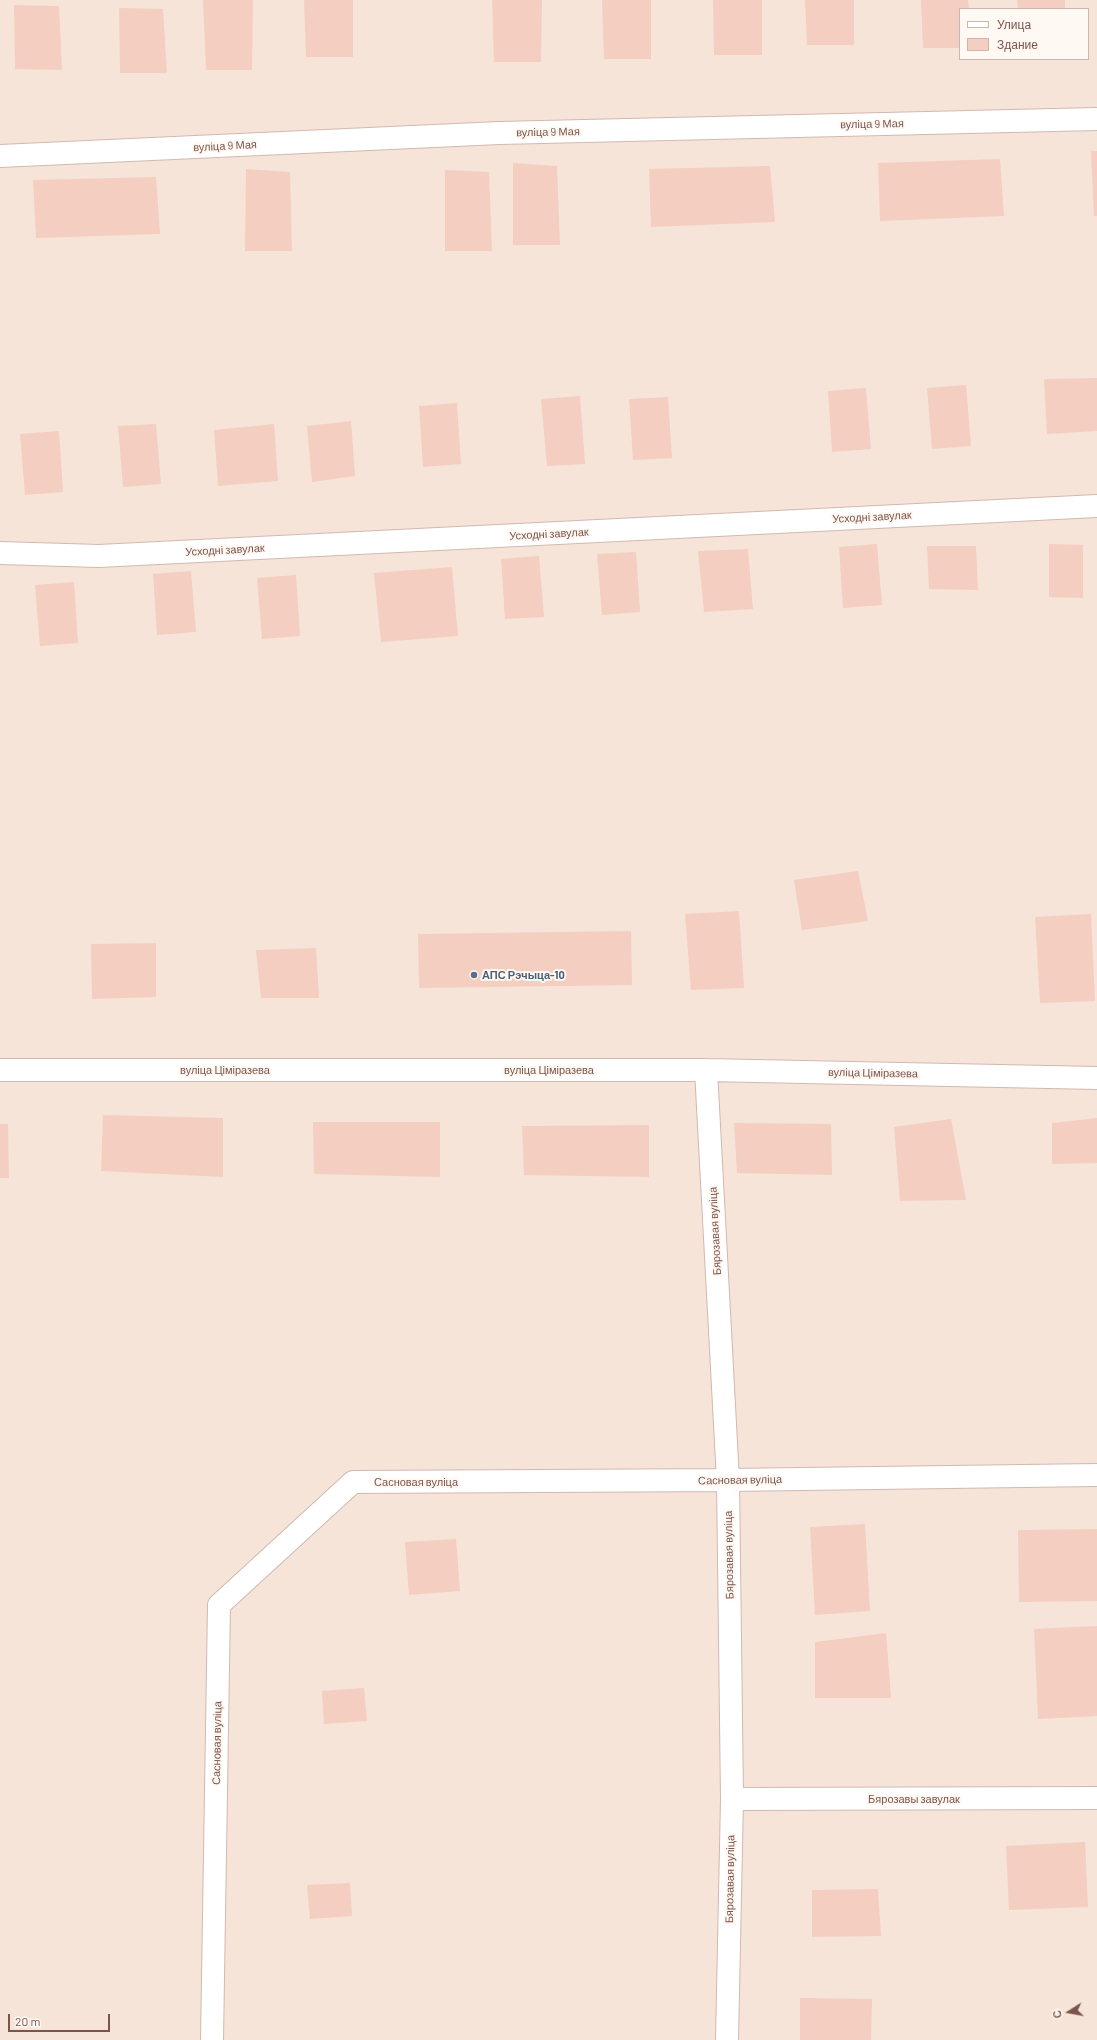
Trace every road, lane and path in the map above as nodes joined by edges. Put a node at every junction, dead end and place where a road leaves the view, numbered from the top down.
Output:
1 (1097, 119) edge
2 (0, 156) edge
3 (1097, 506) edge
4 (0, 553) edge
5 (0, 1070) edge
6 (706, 1070) junction
7 (1097, 1078) edge
8 (1097, 1474) edge
9 (728, 1480) junction
10 (1097, 1798) edge
11 (732, 1799) junction
12 (212, 2040) edge
13 (727, 2040) edge

1 - 2 street, вуліца 9 Мая
3 - 4 street, Усходні завулак
5 - 6 street, вуліца Ціміразева
6 - 7 street, вуліца Ціміразева
6 - 9 street, Бярозавая вуліца
8 - 9 street, Сасновая вуліца
9 - 11 street, Бярозавая вуліца
9 - 12 street, Сасновая вуліца
10 - 11 street, Бярозавы завулак
11 - 13 street, Бярозавая вуліца

